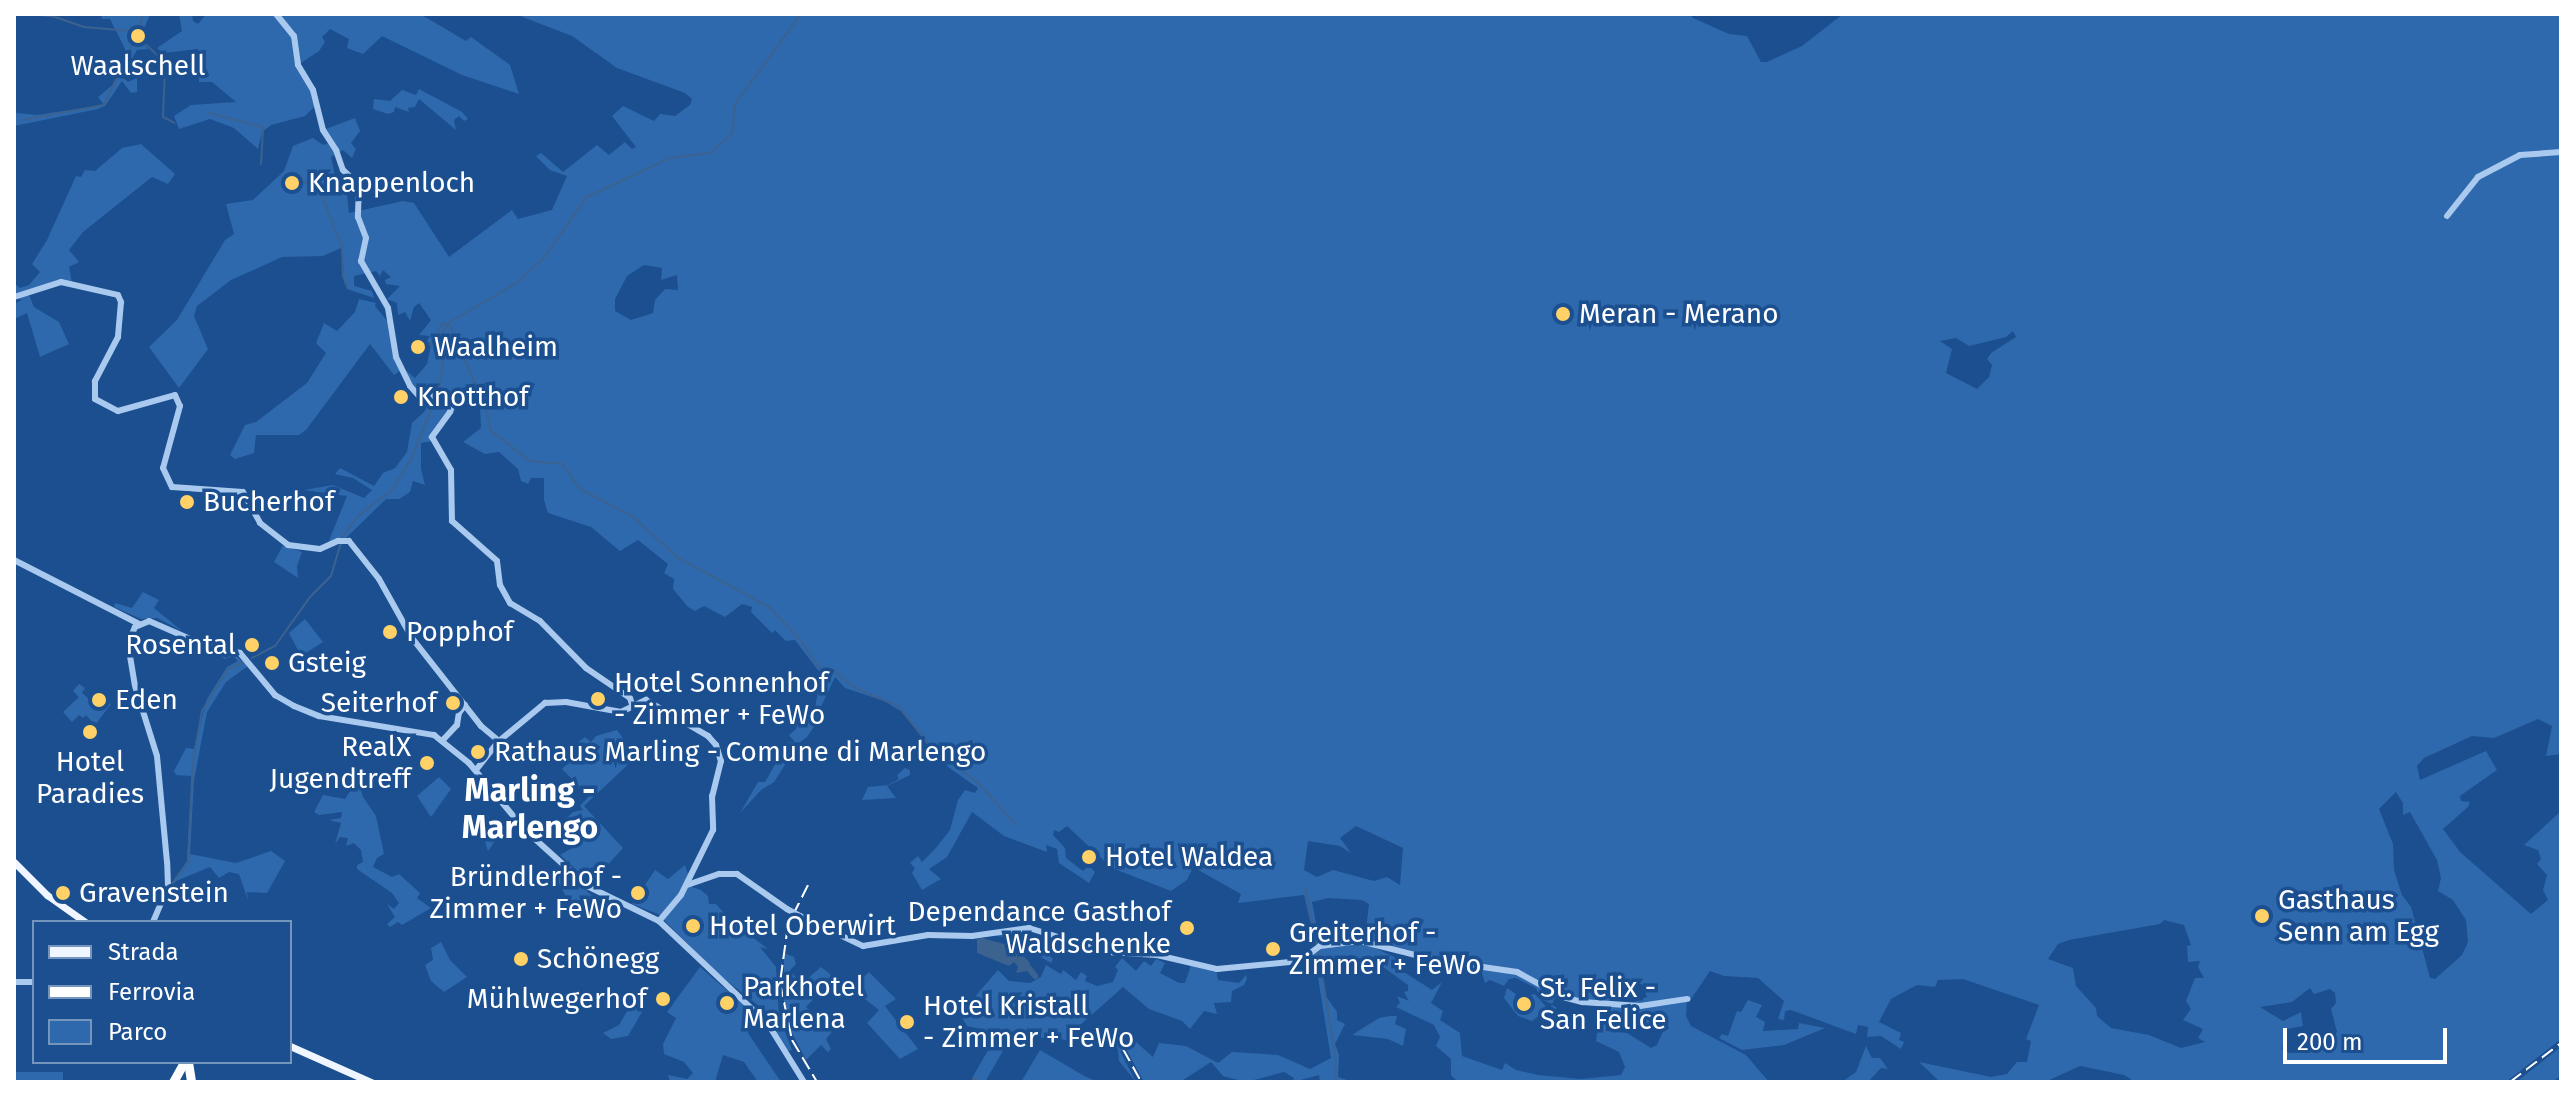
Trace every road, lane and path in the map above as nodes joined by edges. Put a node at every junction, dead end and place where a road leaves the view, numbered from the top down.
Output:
1 (276, 14) edge
2 (2561, 152) edge
3 (2447, 216) dead end
4 (14, 297) edge
5 (15, 561) edge
6 (137, 626) junction
7 (632, 704) junction
8 (465, 705) junction
9 (442, 741) junction
10 (499, 741) junction
11 (476, 770) junction
12 (14, 862) edge
13 (687, 885) junction
14 (82, 920) edge
15 (154, 920) edge
16 (659, 921) junction
17 (1687, 999) dead end
18 (292, 1047) edge
19 (185, 1064) edge
20 (173, 1082) edge
21 (371, 1082) edge
22 (804, 1082) edge

1 - 7 street
2 - 3 street
4 - 8 street
5 - 6 street
6 - 9 street
6 - 15 street
7 - 10 street
7 - 13 street
8 - 9 street
8 - 10 street
9 - 11 street
10 - 11 street
11 - 16 street
12 - 14 main road
13 - 16 street
13 - 17 street, bridge
16 - 22 street
18 - 21 main road
19 - 20 highway

